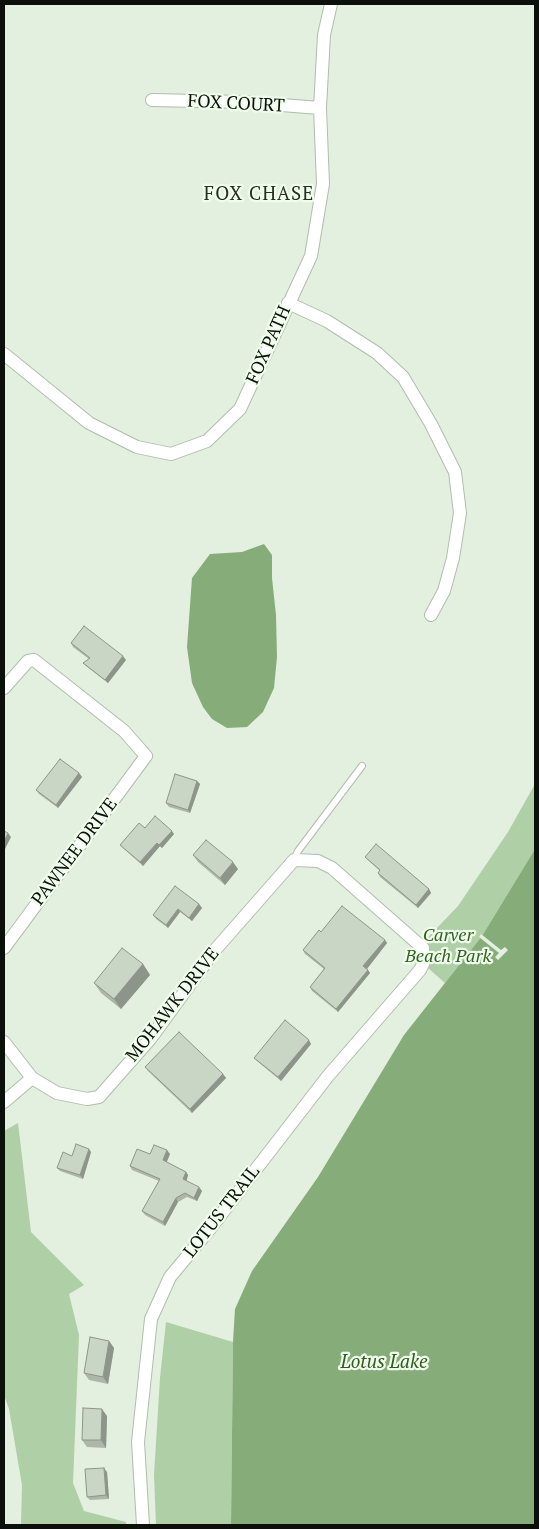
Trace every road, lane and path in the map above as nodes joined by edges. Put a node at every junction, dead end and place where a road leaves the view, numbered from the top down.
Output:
1 (331, 4) edge
2 (152, 100) dead end
3 (320, 108) junction
4 (288, 303) junction
5 (4, 354) edge
6 (432, 615) dead end
7 (4, 688) edge
8 (362, 766) dead end
9 (294, 860) junction
10 (4, 948) edge
11 (4, 1042) edge
12 (32, 1078) junction
13 (4, 1102) edge
14 (143, 1525) edge

1 - 3 street, FOX PATH
2 - 3 street, FOX COURT
3 - 4 street, FOX PATH
4 - 5 street, FOX PATH
4 - 6 street
7 - 10 street, PAWNEE DRIVE
8 - 9 lane
9 - 12 street, MOHAWK DRIVE
9 - 14 street, LOTUS TRAIL
11 - 12 street
12 - 13 street

